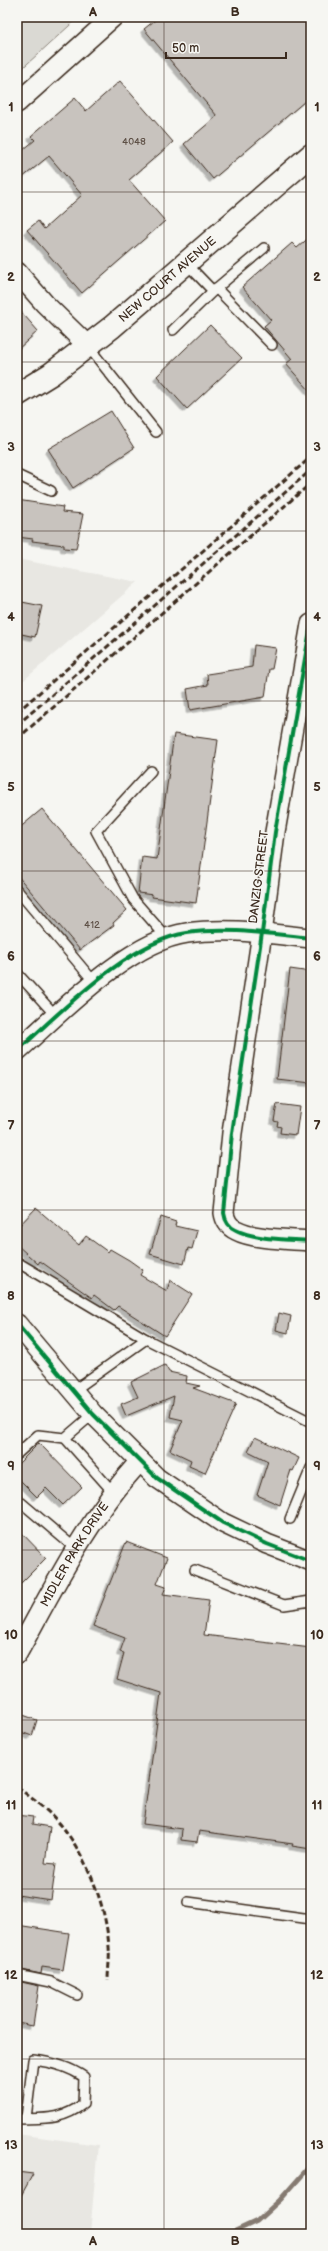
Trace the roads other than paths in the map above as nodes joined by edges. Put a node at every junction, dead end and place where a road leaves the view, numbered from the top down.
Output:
1 (113, 17) edge
2 (17, 103) edge
3 (311, 154) edge
4 (264, 248) dead end
5 (186, 263) junction
6 (17, 272) edge
7 (215, 290) junction
8 (174, 330) dead end
9 (87, 345) junction
10 (272, 345) dead end
11 (17, 395) edge
12 (156, 432) dead end
13 (17, 475) edge
14 (50, 491) dead end
15 (311, 624) edge
16 (151, 771) dead end
17 (17, 890) edge
18 (262, 933) junction
19 (167, 938) junction
20 (311, 938) edge
21 (17, 973) edge
22 (95, 983) junction
23 (56, 1016) junction
24 (17, 1051) edge
25 (311, 1241) edge
26 (17, 1262) edge
27 (17, 1324) edge
28 (146, 1339) junction
29 (73, 1391) junction
30 (93, 1414) junction
31 (311, 1422) edge
32 (65, 1438) junction
33 (17, 1454) edge
34 (140, 1461) junction
35 (311, 1468) edge
36 (113, 1492) junction
37 (17, 1499) edge
38 (290, 1520) dead end
39 (76, 1549) junction
40 (311, 1561) edge
41 (195, 1570) dead end
42 (311, 1601) edge
43 (17, 1654) edge
44 (188, 1902) dead end
45 (311, 1919) edge
46 (17, 1975) edge
47 (77, 1995) dead end
48 (21, 2119) edge

1 - 2 street
3 - 5 main road, NEW COURT AVENUE
4 - 7 lane
5 - 7 lane
5 - 9 main road, NEW COURT AVENUE
6 - 9 street
7 - 8 lane
7 - 10 lane
9 - 11 main road, NEW COURT AVENUE
9 - 12 lane
13 - 14 lane
15 - 18 street, DANZIG STREET
16 - 19 lane
17 - 22 lane
18 - 19 street
18 - 20 street
18 - 25 street, DANZIG STREET
19 - 22 street
21 - 23 lane
22 - 23 street
23 - 24 street
26 - 28 lane
27 - 29 street
28 - 29 lane
28 - 31 lane
29 - 30 street
30 - 32 lane
30 - 34 street
32 - 33 lane
32 - 36 lane
34 - 36 street, MIDLER PARK DRIVE
34 - 40 street
35 - 38 lane
36 - 39 street, MIDLER PARK DRIVE
37 - 39 lane
39 - 43 street, MIDLER PARK DRIVE
41 - 42 lane
44 - 45 lane
46 - 47 lane
48 - 48 lane

